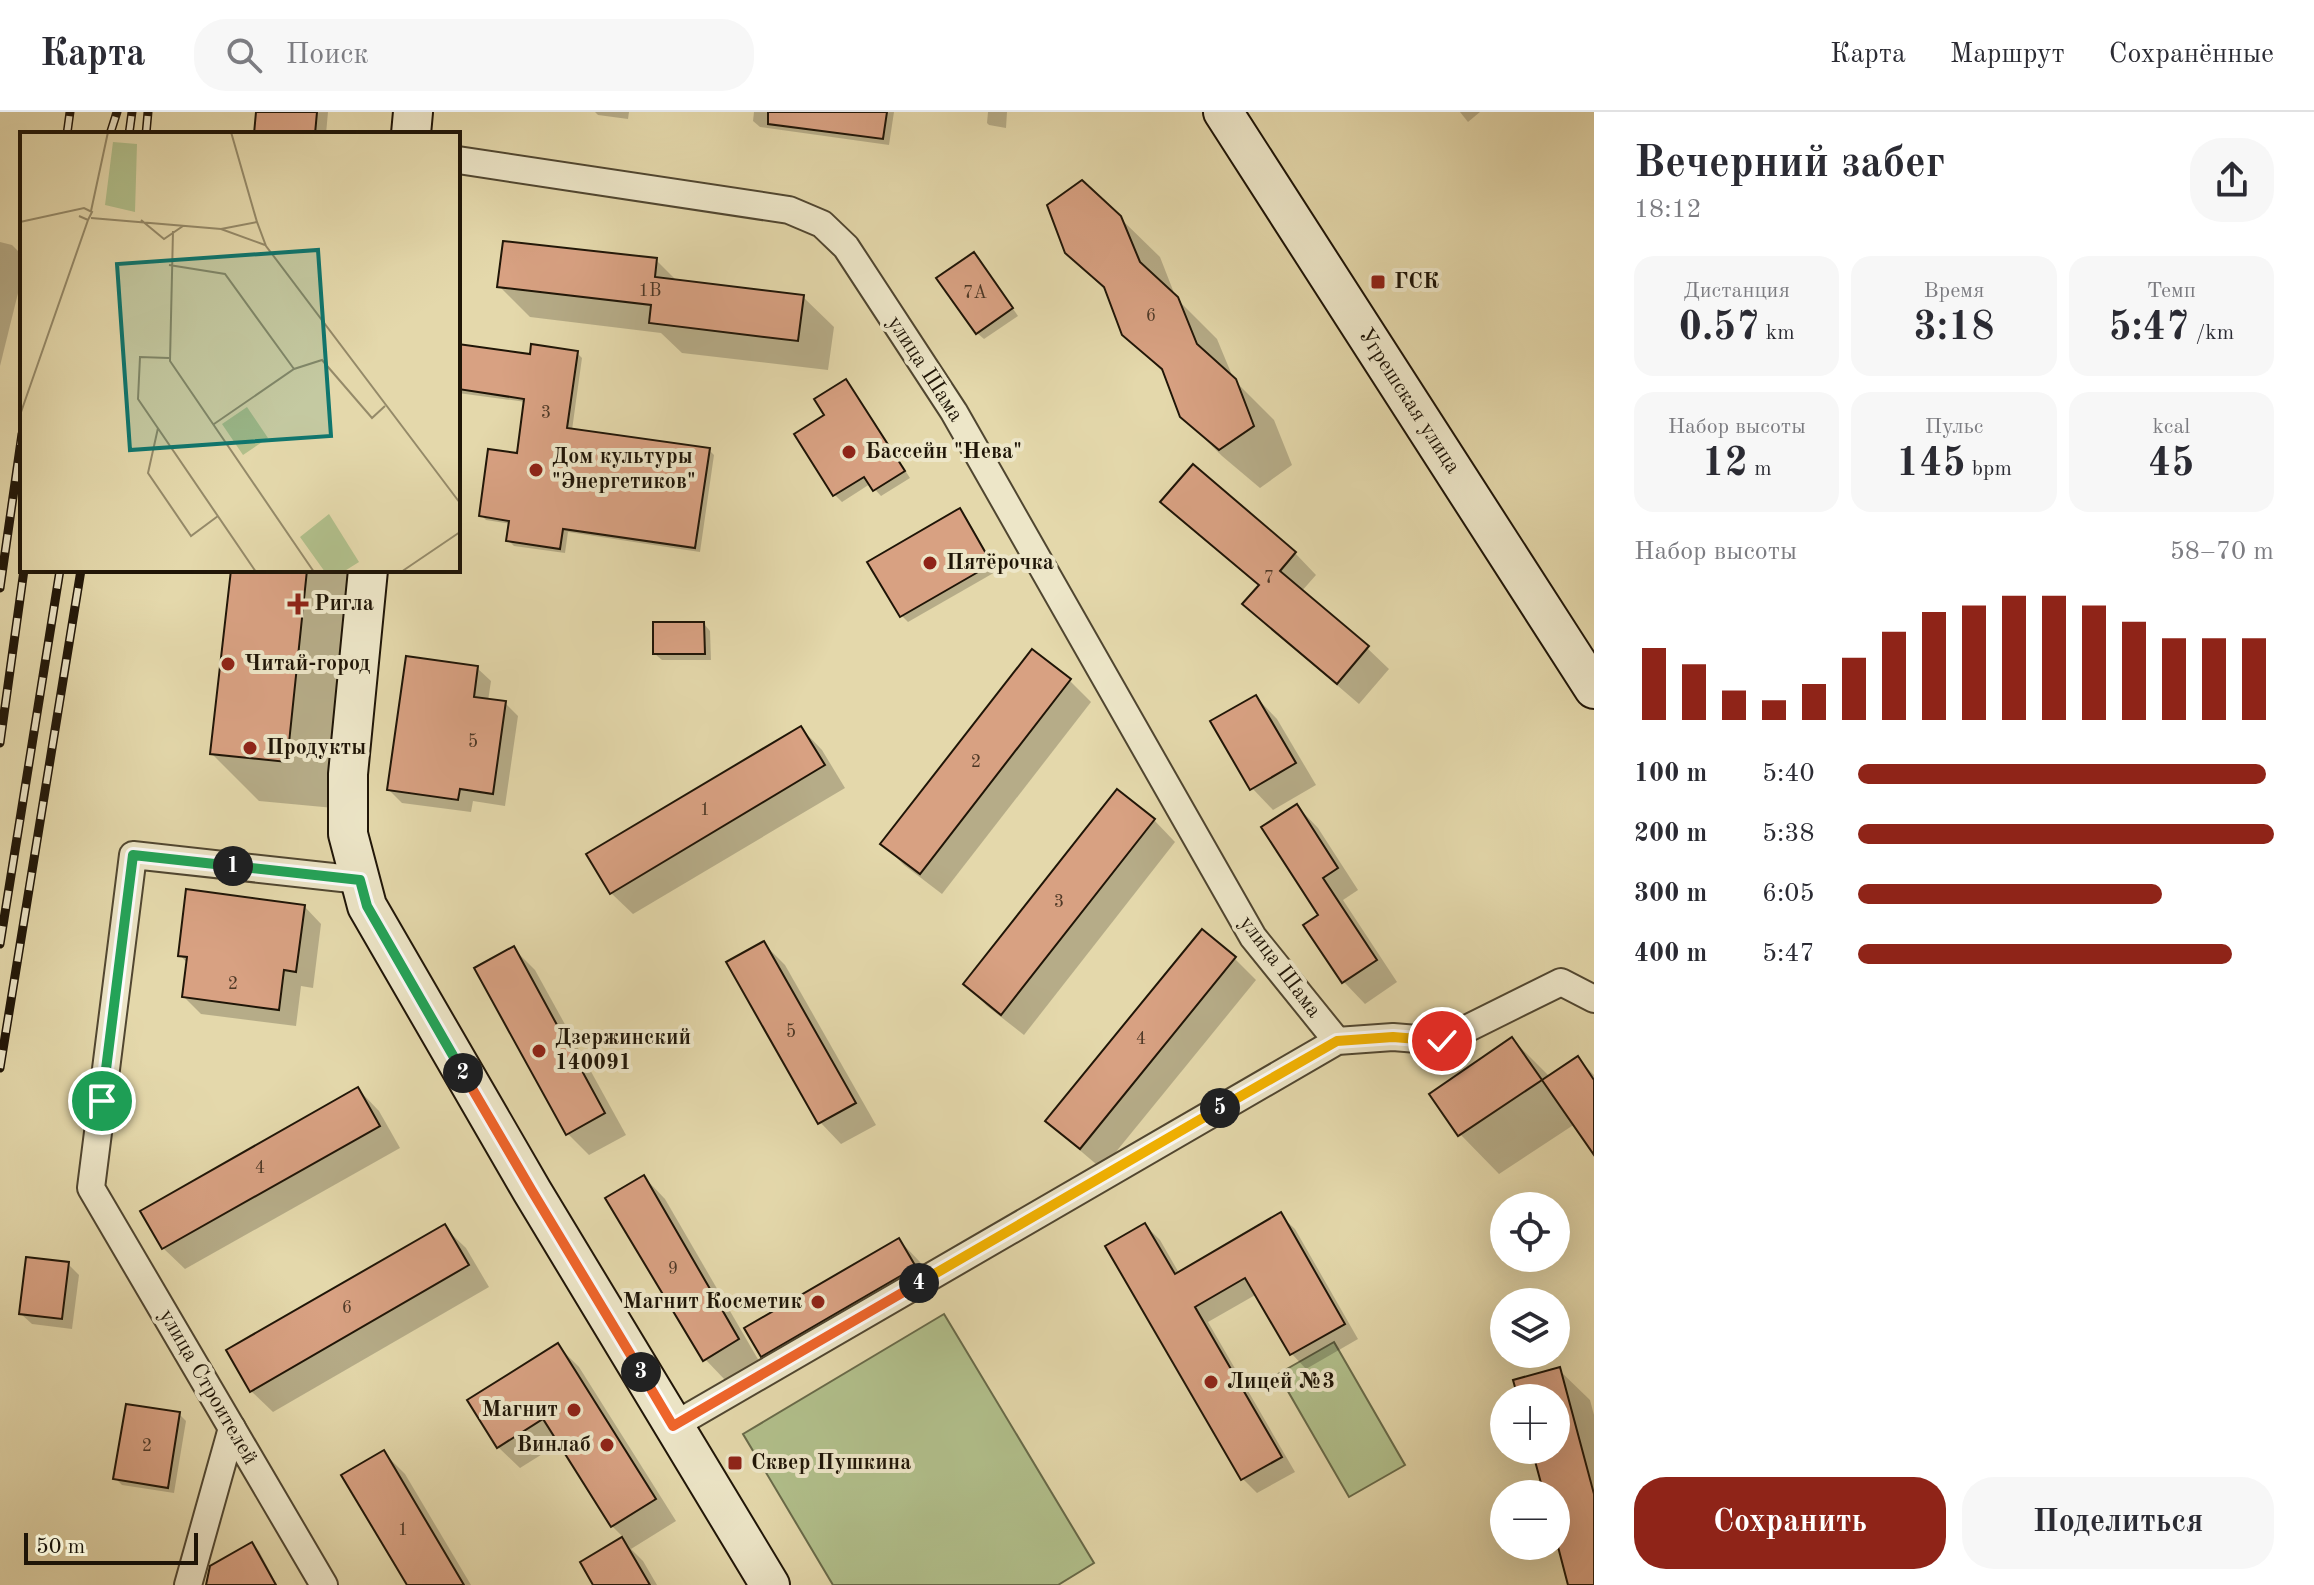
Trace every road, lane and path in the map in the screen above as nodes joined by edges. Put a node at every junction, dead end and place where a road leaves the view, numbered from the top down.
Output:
1 (413, 112) edge
2 (1223, 112) edge
3 (411, 132) edge
4 (460, 160) edge
5 (368, 572) edge
6 (1594, 689) edge
7 (360, 880) junction
8 (1594, 999) edge
9 (1337, 1041) junction
10 (673, 1426) junction
11 (232, 1428) junction
12 (188, 1585) edge
13 (324, 1585) edge
14 (770, 1585) edge

1 - 3 street
2 - 6 street, Угрешская улица
4 - 9 street, улица Шама
5 - 7 street
7 - 10 street
7 - 11 street, улица Строителей
8 - 9 street
9 - 10 street
10 - 14 street
11 - 12 street
11 - 13 street, улица Строителей

